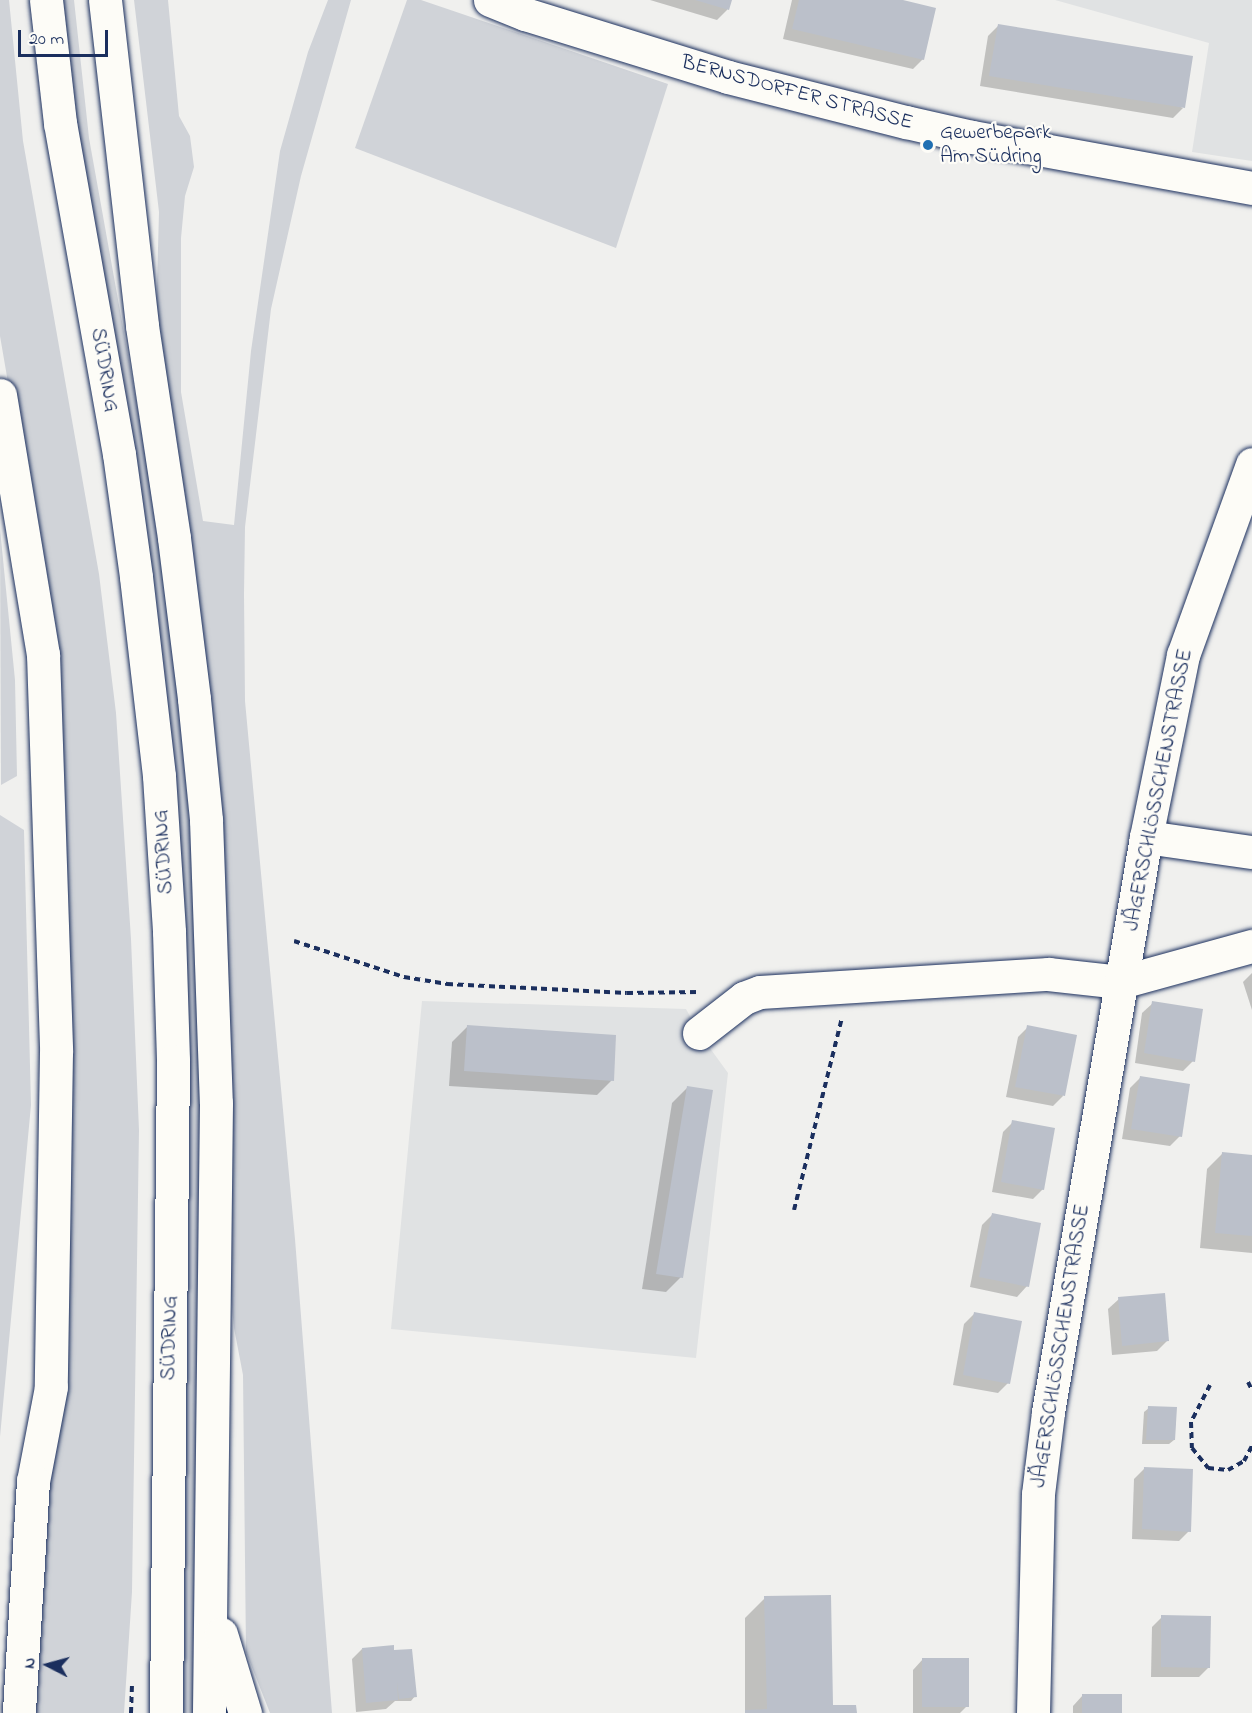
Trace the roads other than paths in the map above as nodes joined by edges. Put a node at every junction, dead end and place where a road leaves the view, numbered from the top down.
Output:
1 (46, 0) edge
2 (105, 0) edge
3 (490, 0) edge
4 (527, 7) edge
5 (1252, 188) edge
6 (0, 395) edge
7 (1252, 464) edge
8 (1146, 837) junction
9 (1252, 852) edge
10 (1252, 946) edge
11 (1121, 982) junction
12 (699, 1033) dead end
13 (210, 1590) junction
14 (19, 1713) edge
15 (166, 1713) edge
16 (209, 1713) edge
17 (245, 1713) edge
18 (1033, 1713) edge

1 - 15 main road, SÜDRING
2 - 13 main road, SÜDRING
3 - 4 main road, BERNSDORFER STRASSE
4 - 5 main road, BERNSDORFER STRASSE
6 - 14 main road
7 - 8 main road, JÄGERSCHLÖSSCHENSTRASSE
8 - 9 main road
8 - 11 main road, JÄGERSCHLÖSSCHENSTRASSE
10 - 11 main road
11 - 12 main road
11 - 18 main road, JÄGERSCHLÖSSCHENSTRASSE
13 - 16 main road, SÜDRING
13 - 17 main road

